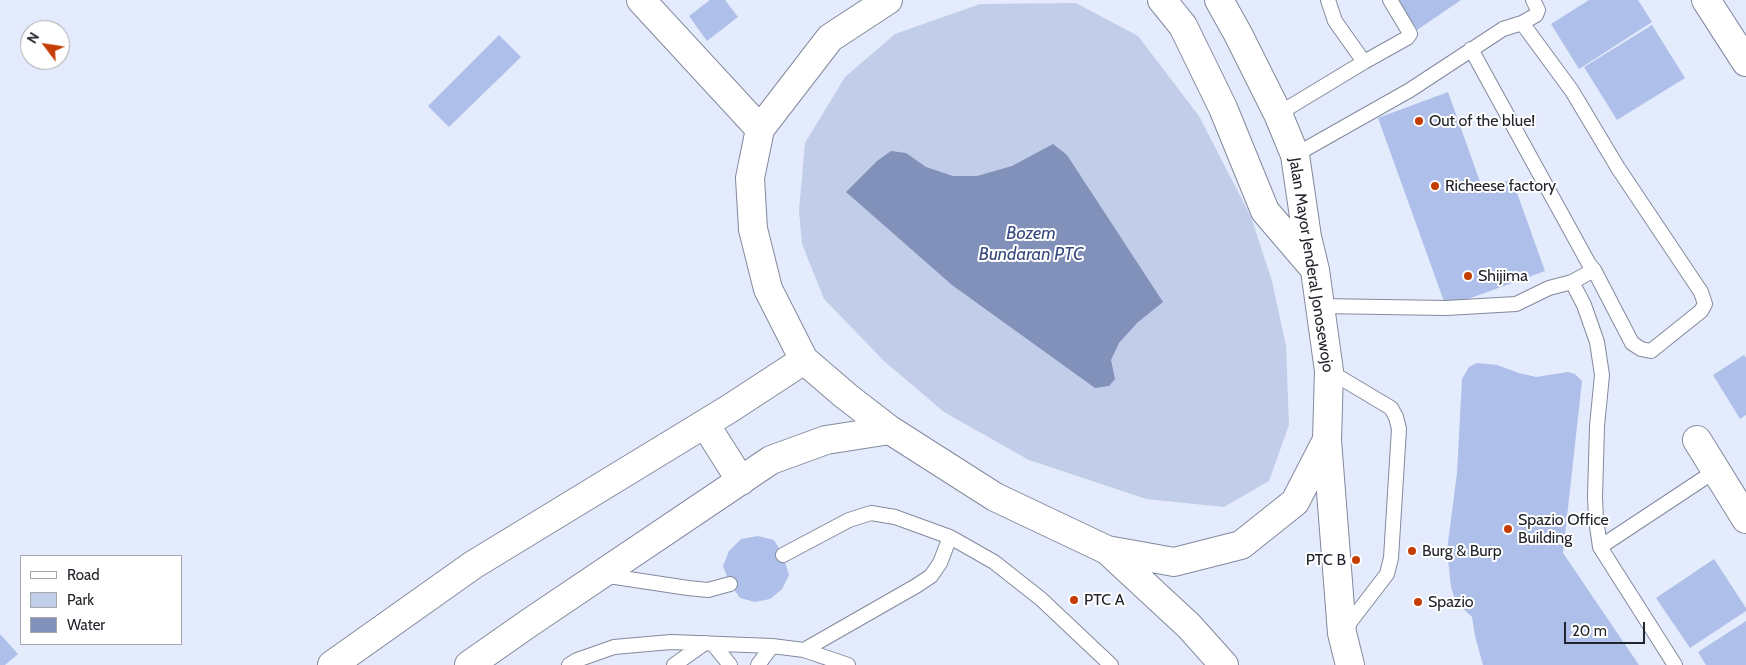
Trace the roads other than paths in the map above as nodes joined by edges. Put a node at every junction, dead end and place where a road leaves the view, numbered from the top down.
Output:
1 (641, 0) edge
2 (888, 0) edge
3 (1162, 0) edge
4 (1219, 0) edge
5 (1328, 0) edge
6 (1390, 0) edge
7 (1533, 0) edge
8 (1706, 0) edge
9 (1522, 23) junction
10 (1471, 49) junction
11 (1364, 62) junction
12 (1746, 62) edge
13 (1278, 114) junction
14 (760, 129) junction
15 (1295, 155) junction
16 (1315, 270) junction
17 (1594, 270) junction
18 (1572, 282) junction
19 (1320, 306) junction
20 (804, 360) junction
21 (1329, 371) junction
22 (705, 424) junction
23 (890, 430) junction
24 (1327, 440) junction
25 (1697, 440) dead end
26 (1715, 471) junction
27 (741, 481) junction
28 (1746, 519) edge
29 (950, 537) junction
30 (1600, 547) junction
31 (1107, 550) junction
32 (783, 555) dead end
33 (600, 575) junction
34 (730, 584) dead end
35 (1342, 633) junction
36 (709, 644) junction
37 (772, 646) junction
38 (1092, 649) junction
39 (804, 650) junction
40 (332, 665) edge
41 (470, 665) edge
42 (569, 665) edge
43 (674, 665) edge
44 (730, 665) edge
45 (758, 665) edge
46 (848, 665) edge
47 (1096, 665) edge
48 (1111, 665) edge
49 (1224, 665) edge
50 (1350, 665) edge
51 (1675, 665) edge

1 - 14 main road
2 - 14 main road
3 - 16 main road
4 - 13 main road, Jalan Mayor Jenderal Jonosewojo
5 - 11 lane
6 - 11 lane
7 - 9 lane
8 - 12 main road
9 - 10 lane
9 - 17 lane
10 - 15 lane
10 - 17 lane
11 - 13 lane
13 - 15 main road, Jalan Mayor Jenderal Jonosewojo
14 - 20 main road
15 - 16 main road, Jalan Mayor Jenderal Jonosewojo
16 - 19 main road, Jalan Mayor Jenderal Jonosewojo
17 - 18 lane
18 - 19 lane
18 - 30 lane
19 - 21 main road, Jalan Mayor Jenderal Jonosewojo
20 - 22 main road
20 - 23 main road
21 - 24 main road, Jalan Mayor Jenderal Jonosewojo
21 - 35 lane
22 - 27 main road
22 - 40 main road
23 - 27 main road
23 - 31 main road
24 - 31 main road
24 - 35 main road, Jalan Mayor Jenderal Jonosewojo
25 - 26 main road
26 - 28 main road
26 - 30 lane
27 - 33 main road
29 - 32 lane
29 - 38 lane
29 - 39 lane
30 - 51 lane
31 - 49 main road
33 - 34 lane
33 - 41 main road
35 - 50 main road, Jalan Mayor Jenderal Jonosewojo
36 - 37 lane
36 - 42 lane
36 - 43 lane
36 - 44 lane
37 - 39 lane
37 - 45 lane
38 - 47 lane
38 - 48 lane
39 - 46 lane

